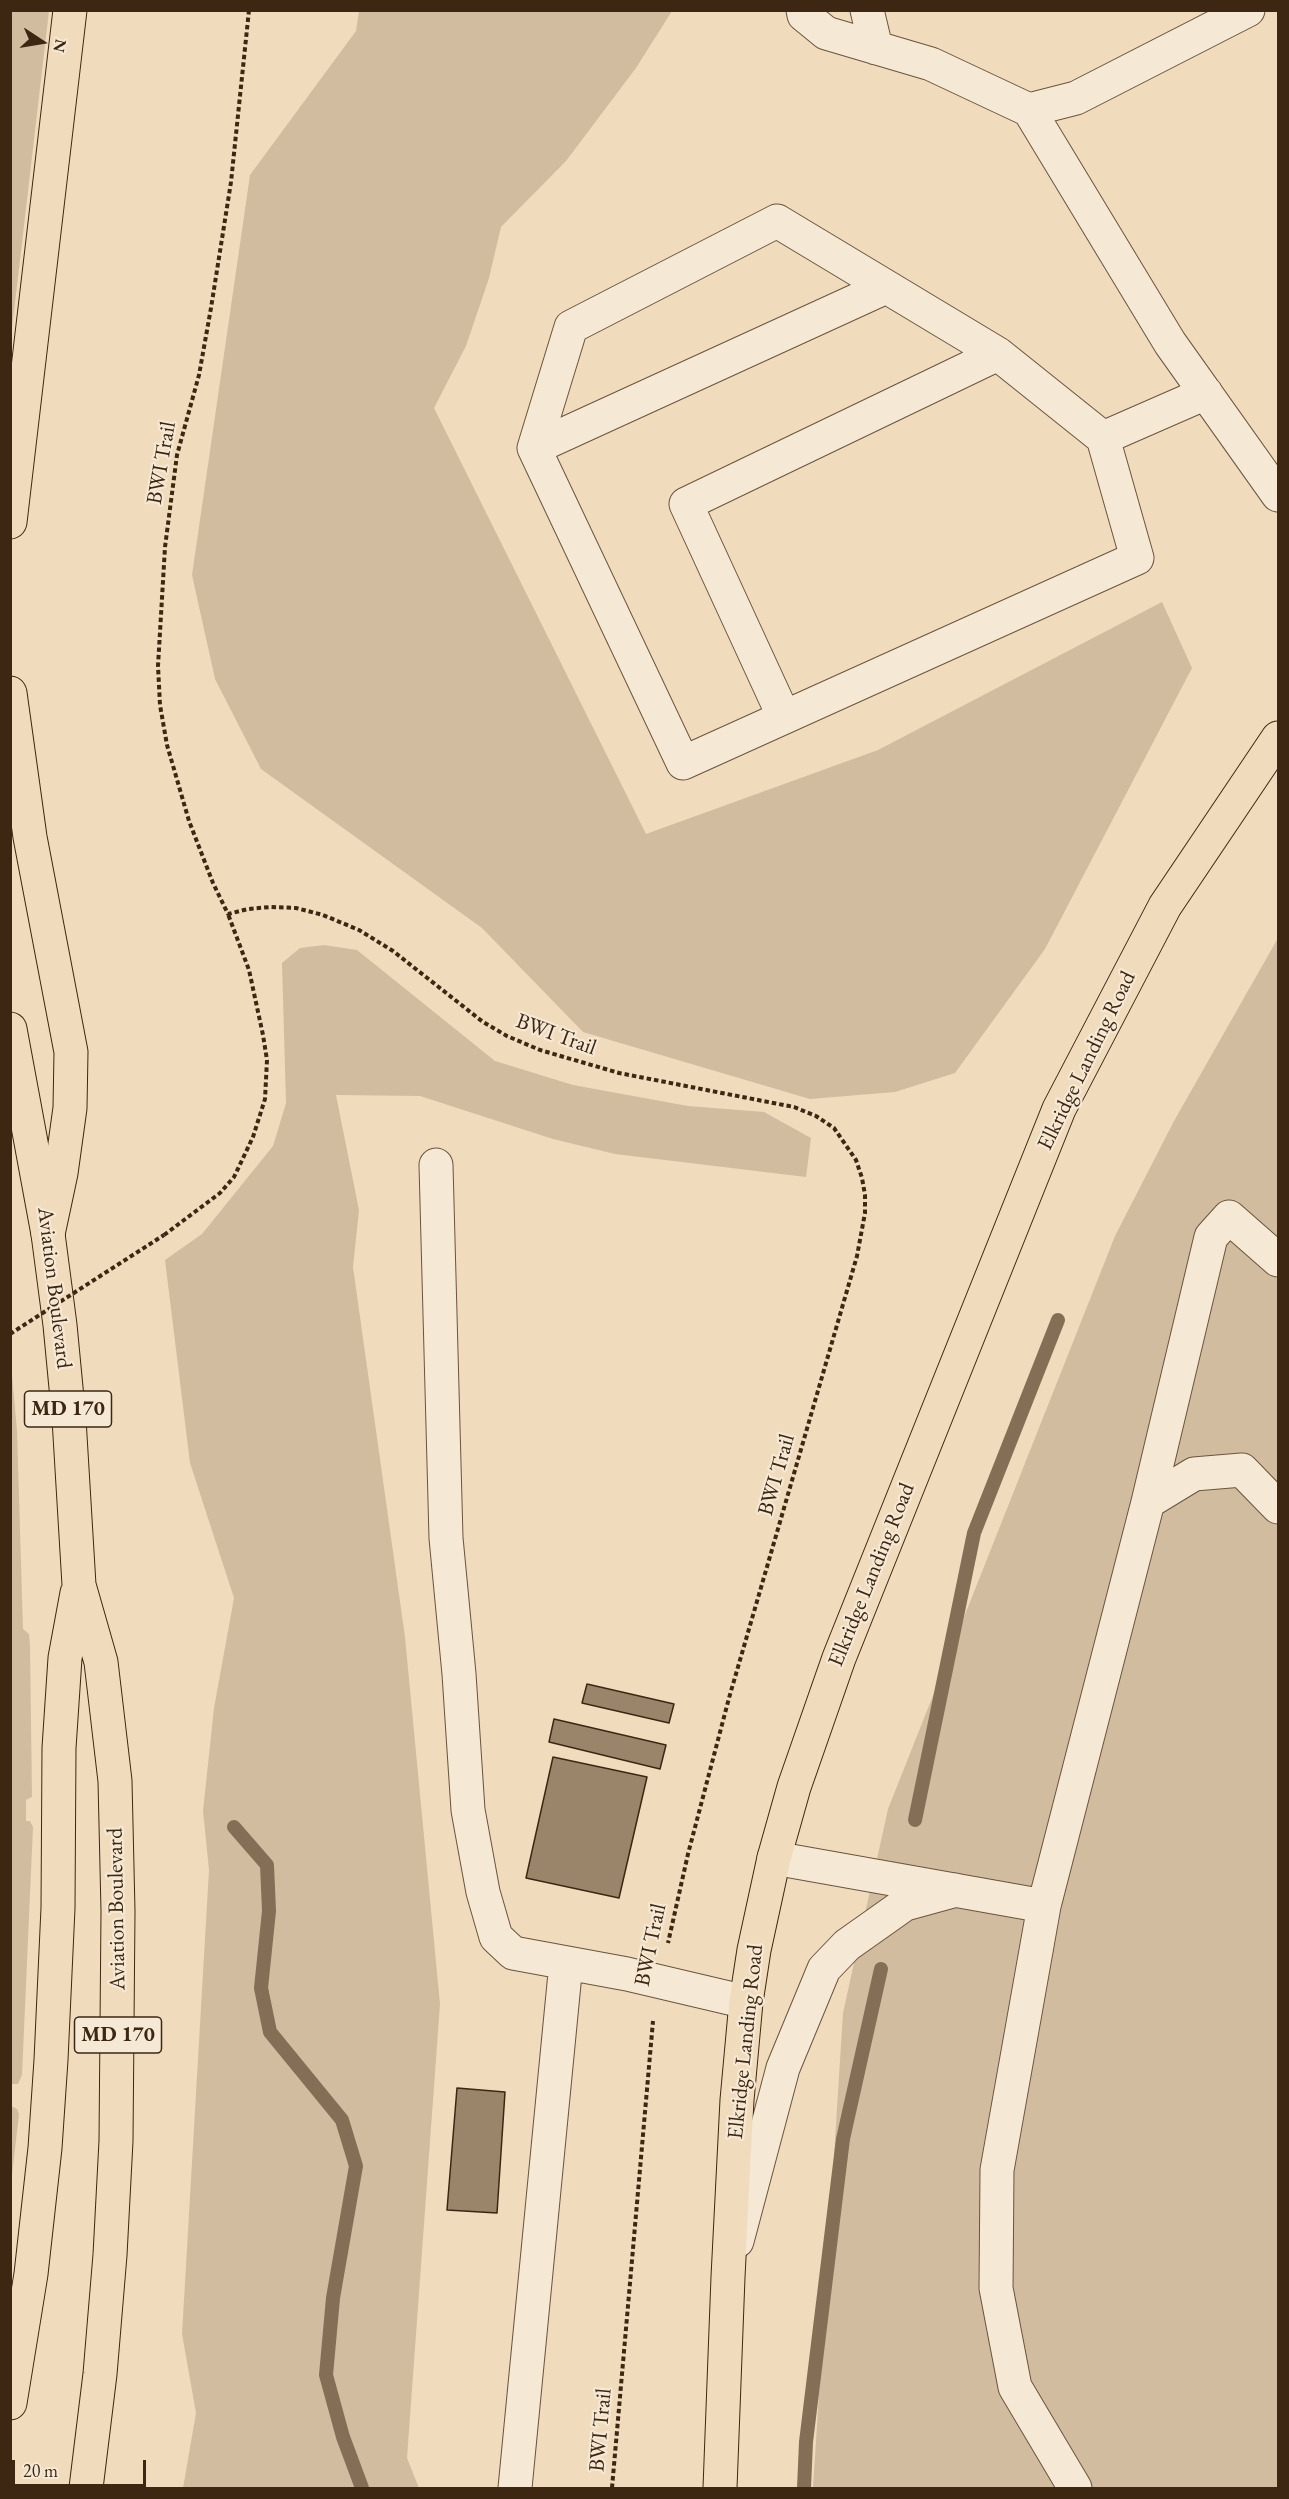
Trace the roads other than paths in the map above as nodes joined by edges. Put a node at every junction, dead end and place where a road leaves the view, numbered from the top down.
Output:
1 (70, 10) edge
2 (803, 10) edge
3 (867, 10) edge
4 (1248, 10) edge
5 (876, 48) junction
6 (1029, 110) junction
7 (886, 287) junction
8 (998, 354) junction
9 (1206, 393) junction
10 (1103, 438) junction
11 (534, 448) junction
12 (1278, 495) edge
13 (10, 522) edge
14 (10, 693) edge
15 (784, 717) junction
16 (1278, 738) edge
17 (10, 1029) edge
18 (436, 1165) dead end
19 (48, 1233) junction
20 (1278, 1260) edge
21 (1148, 1502) junction
22 (1278, 1507) edge
23 (79, 1585) junction
24 (774, 1858) junction
25 (956, 1890) junction
26 (1044, 1906) junction
27 (566, 1963) junction
28 (746, 2002) junction
29 (728, 2277) junction
30 (10, 2403) edge
31 (86, 2488) edge
32 (514, 2488) edge
33 (720, 2488) edge
34 (1076, 2488) edge

1 - 13 main road
2 - 5 lane
3 - 5 lane
4 - 6 lane
5 - 6 lane
6 - 9 lane
7 - 8 lane
7 - 11 lane
7 - 11 lane
8 - 10 lane
8 - 15 lane
9 - 10 lane
9 - 12 lane
10 - 15 lane
11 - 15 lane
14 - 19 main road
16 - 24 main road, Elkridge Landing Road
17 - 19 main road, Aviation Boulevard / MD 170
18 - 27 lane
19 - 23 main road, Aviation Boulevard / MD 170
20 - 21 lane
21 - 22 lane
21 - 26 lane
23 - 30 main road, Aviation Boulevard / MD 170
23 - 31 main road, Aviation Boulevard / MD 170
24 - 25 lane
24 - 28 main road, Elkridge Landing Road
25 - 26 lane
25 - 29 lane
26 - 34 lane
27 - 28 lane
27 - 32 lane
28 - 29 main road, Elkridge Landing Road
29 - 33 main road, Elkridge Landing Road

